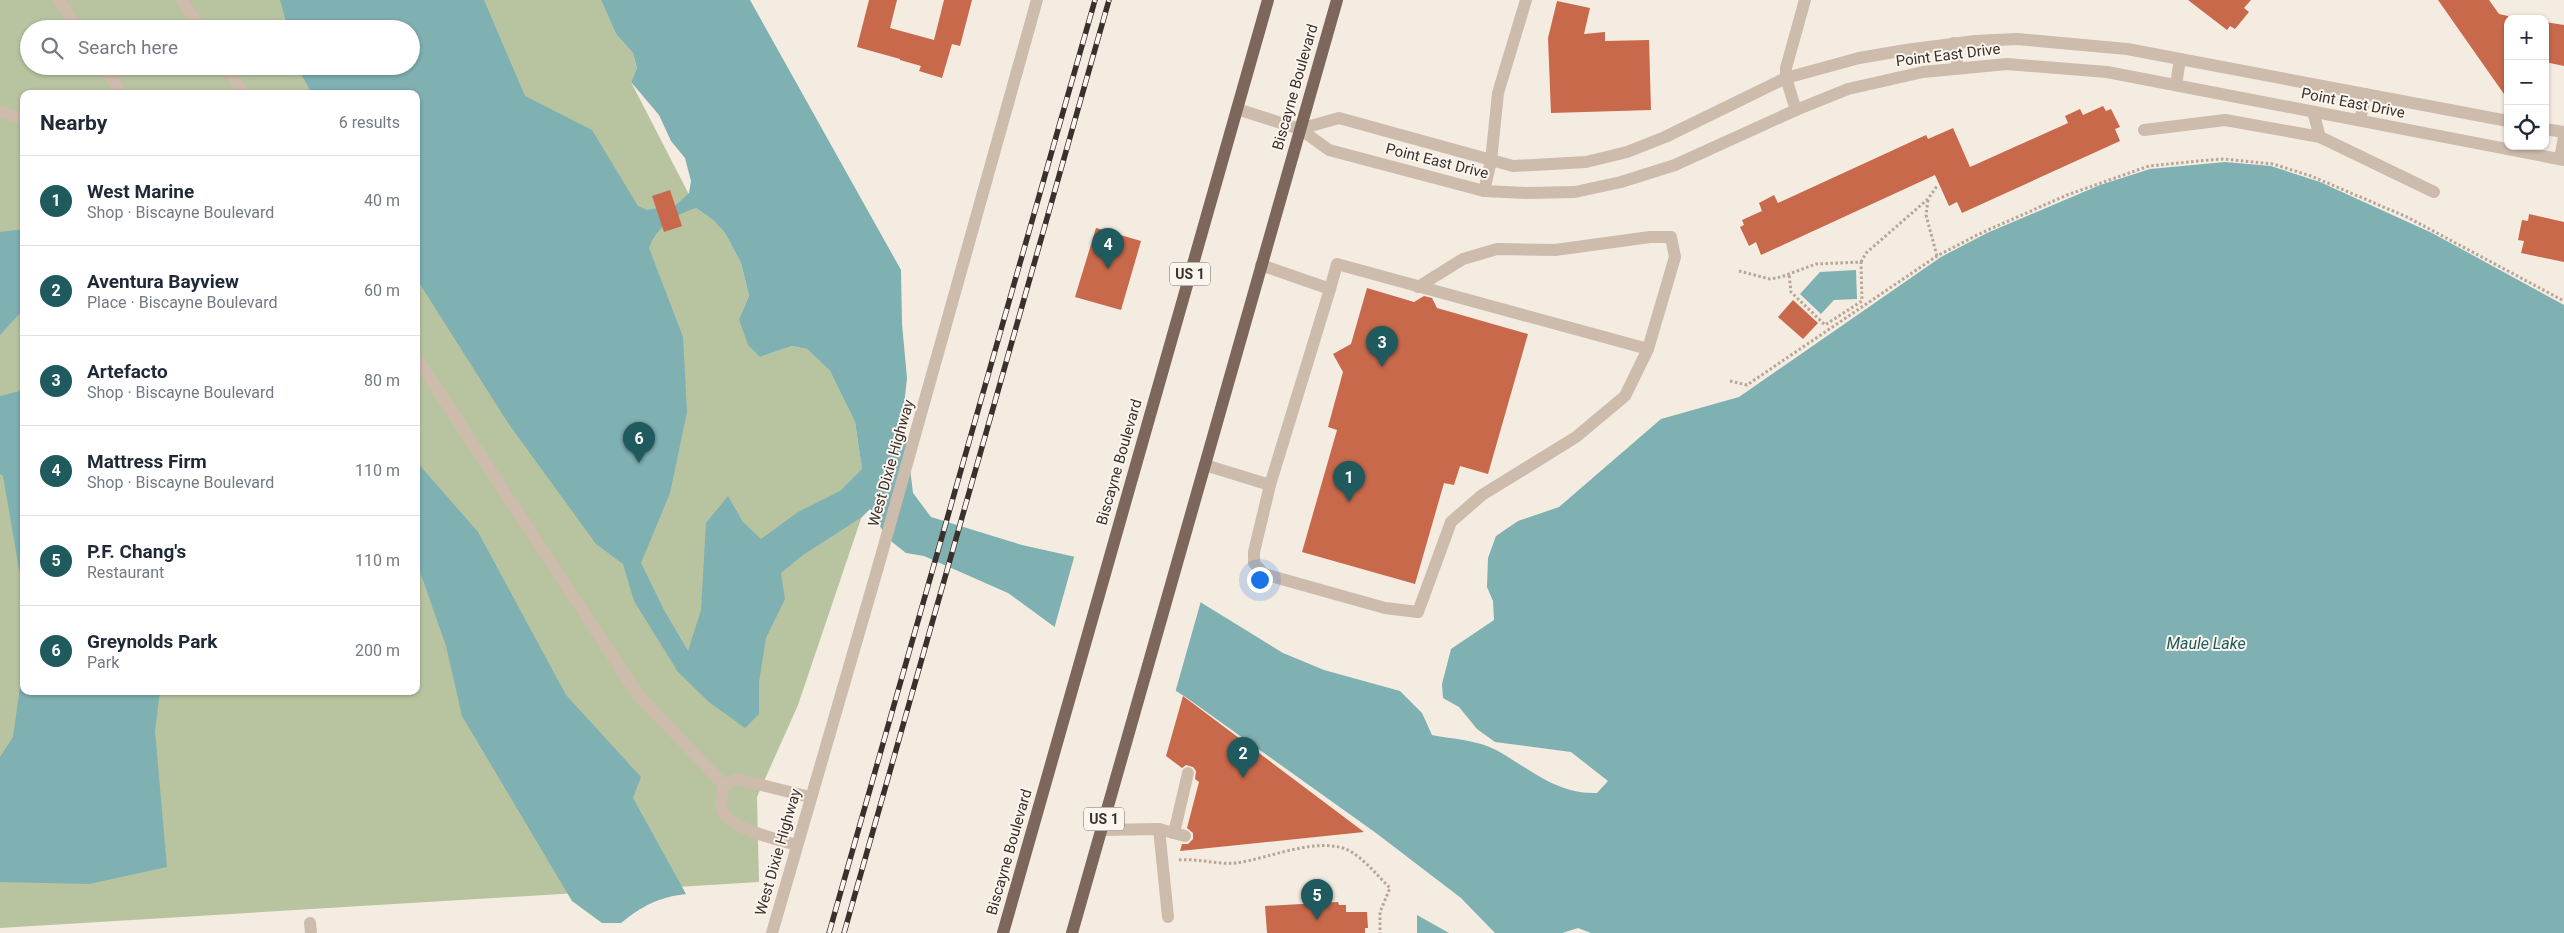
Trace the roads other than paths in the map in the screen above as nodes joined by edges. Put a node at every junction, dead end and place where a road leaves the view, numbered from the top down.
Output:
1 (59, 0) edge
2 (182, 0) edge
3 (1037, 0) edge
4 (1268, 0) edge
5 (1337, 0) edge
6 (1526, 0) edge
7 (1805, 0) edge
8 (72, 20) edge
9 (195, 20) edge
10 (1954, 43) junction
11 (2180, 59) junction
12 (1958, 68) junction
13 (109, 75) edge
14 (232, 75) edge
15 (1786, 78) junction
16 (2176, 85) junction
17 (119, 90) edge
18 (241, 90) edge
19 (2366, 94) junction
20 (1237, 109) junction
21 (1796, 110) junction
22 (0, 112) edge
23 (2313, 112) junction
24 (20, 117) edge
25 (2360, 120) junction
26 (2504, 120) edge
27 (1300, 129) junction
28 (2144, 130) dead end
29 (2549, 130) edge
30 (2564, 132) edge
31 (2320, 137) junction
32 (2564, 137) edge
33 (2562, 159) edge
34 (1491, 161) junction
35 (1484, 191) junction
36 (2434, 192) dead end
37 (1262, 265) junction
38 (1418, 286) junction
39 (1330, 289) junction
40 (1648, 349) junction
41 (420, 363) edge
42 (1205, 465) junction
43 (1270, 485) junction
44 (1188, 773) dead end
45 (724, 785) junction
46 (810, 797) junction
47 (1159, 829) junction
48 (1101, 830) junction
49 (797, 845) junction
50 (1168, 917) dead end
51 (1004, 931) edge
52 (772, 933) edge
53 (1072, 933) edge

1 - 8 street
2 - 9 street
3 - 46 street, West Dixie Highway
4 - 20 main road, Biscayne Boulevard / US 1
5 - 27 main road, Biscayne Boulevard / US 1
6 - 34 street
7 - 15 street
10 - 11 street, Point East Drive
10 - 12 street
10 - 15 street, Point East Drive
11 - 16 street
11 - 19 street, Point East Drive
12 - 16 street, Point East Drive
12 - 21 street, Point East Drive
13 - 17 street
14 - 18 street
15 - 21 street
15 - 34 street, Point East Drive
16 - 23 street, Point East Drive
19 - 25 street
19 - 26 street, Point East Drive
20 - 27 street, Point East Drive
20 - 51 main road, Biscayne Boulevard / US 1
21 - 35 street, Point East Drive
22 - 24 street
23 - 25 street, Point East Drive
23 - 31 street
25 - 33 street, Point East Drive
27 - 34 street, Point East Drive
27 - 35 street, Point East Drive
27 - 37 main road, Biscayne Boulevard / US 1
28 - 31 street
29 - 30 street
31 - 36 street
32 - 33 street
34 - 35 street
37 - 39 street
37 - 42 main road, Biscayne Boulevard / US 1
38 - 39 street
38 - 40 street
38 - 40 street
39 - 43 street
40 - 43 street
41 - 45 street
42 - 43 street
42 - 48 main road, Biscayne Boulevard / US 1
44 - 47 street
45 - 46 street
45 - 49 street
46 - 49 street, West Dixie Highway
47 - 48 street
47 - 50 street
48 - 53 main road, Biscayne Boulevard / US 1
49 - 52 street, West Dixie Highway

